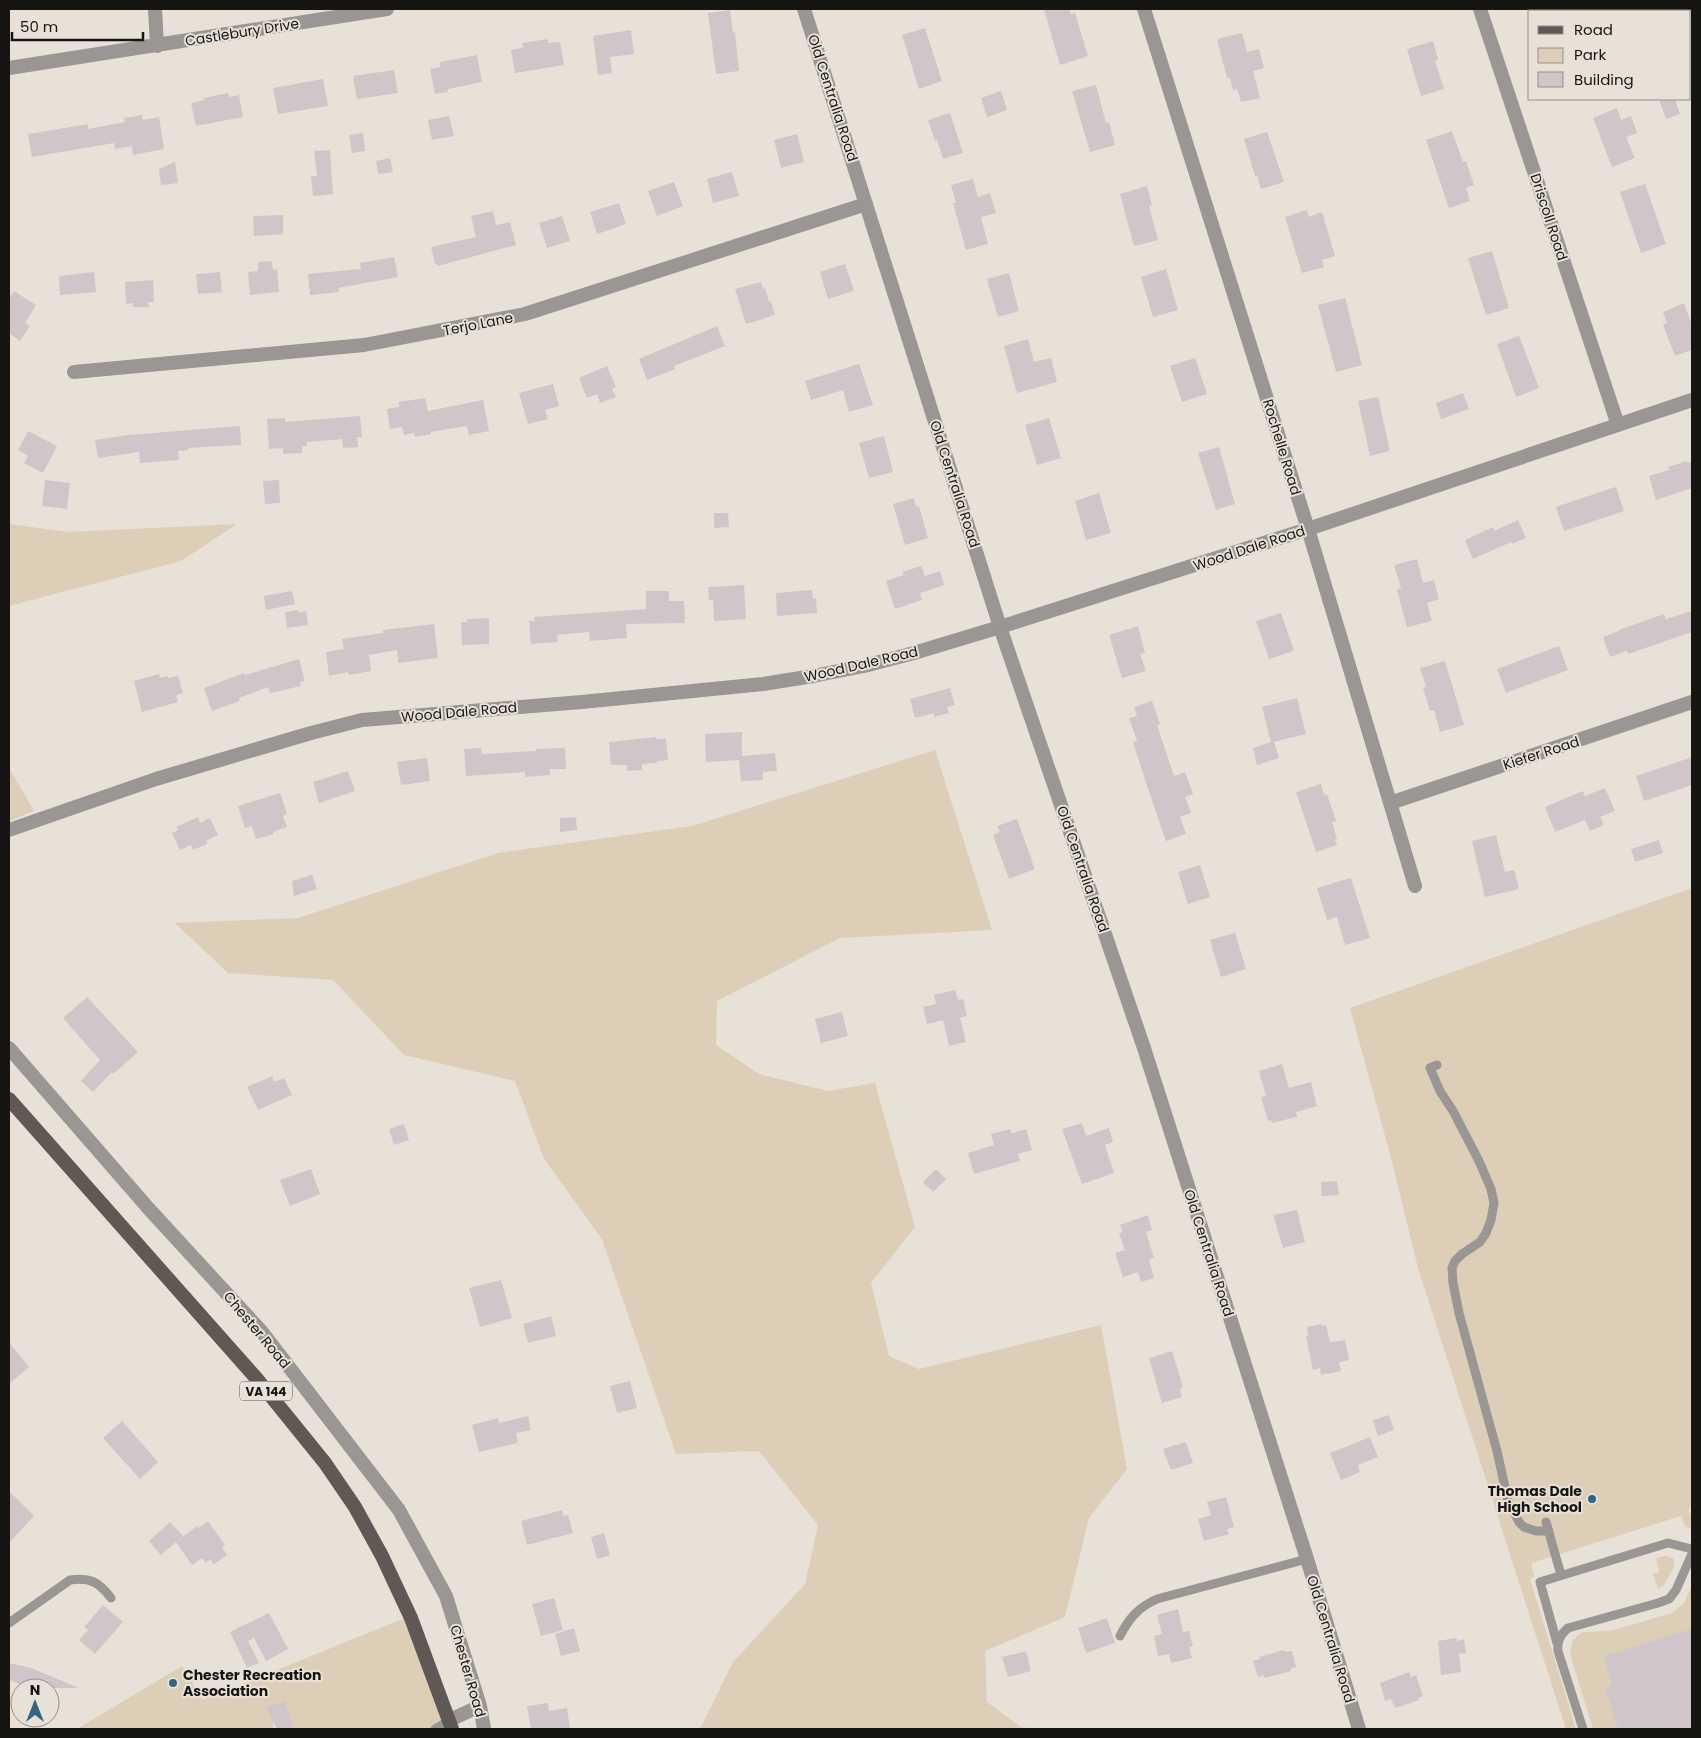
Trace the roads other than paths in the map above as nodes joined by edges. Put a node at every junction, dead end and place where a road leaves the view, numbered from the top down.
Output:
1 (155, 9) edge
2 (387, 9) edge
3 (804, 9) edge
4 (1144, 9) edge
5 (1480, 9) edge
6 (157, 46) junction
7 (9, 68) edge
8 (866, 204) junction
9 (74, 372) dead end
10 (1692, 400) edge
11 (1618, 425) junction
12 (1308, 529) junction
13 (1000, 627) junction
14 (1692, 702) edge
15 (1390, 803) junction
16 (9, 830) edge
17 (1415, 886) dead end
18 (9, 1048) edge
19 (1437, 1065) dead end
20 (9, 1099) edge
21 (1692, 1549) edge
22 (1692, 1554) edge
23 (1307, 1559) junction
24 (1561, 1575) junction
25 (111, 1598) dead end
26 (9, 1623) edge
27 (1120, 1636) dead end
28 (1557, 1644) junction
29 (480, 1706) junction
30 (451, 1724) edge
31 (435, 1729) edge
32 (484, 1729) edge
33 (1359, 1729) edge
34 (1584, 1729) edge

1 - 6 street
2 - 6 street, Castlebury Drive
3 - 8 street, Old Centralia Road
4 - 12 street, Rochelle Road
5 - 11 street, Driscoll Road
6 - 7 street, Castlebury Drive
8 - 9 street, Terjo Lane
8 - 13 street, Old Centralia Road
10 - 11 street, Wood Dale Road
11 - 12 street, Wood Dale Road
12 - 13 street, Wood Dale Road
12 - 15 street, Rochelle Road
13 - 16 street, Wood Dale Road
13 - 23 street, Old Centralia Road
14 - 15 street, Kiefer Road
15 - 17 street, Rochelle Road
18 - 29 street, Chester Road / VA 144
19 - 24 lane
20 - 30 main road, VA 144
21 - 24 lane
22 - 28 lane
23 - 27 lane
23 - 33 street, Old Centralia Road
24 - 28 lane
25 - 26 lane
28 - 34 lane
29 - 30 street
29 - 32 street, Chester Road / VA 144
30 - 31 lane

